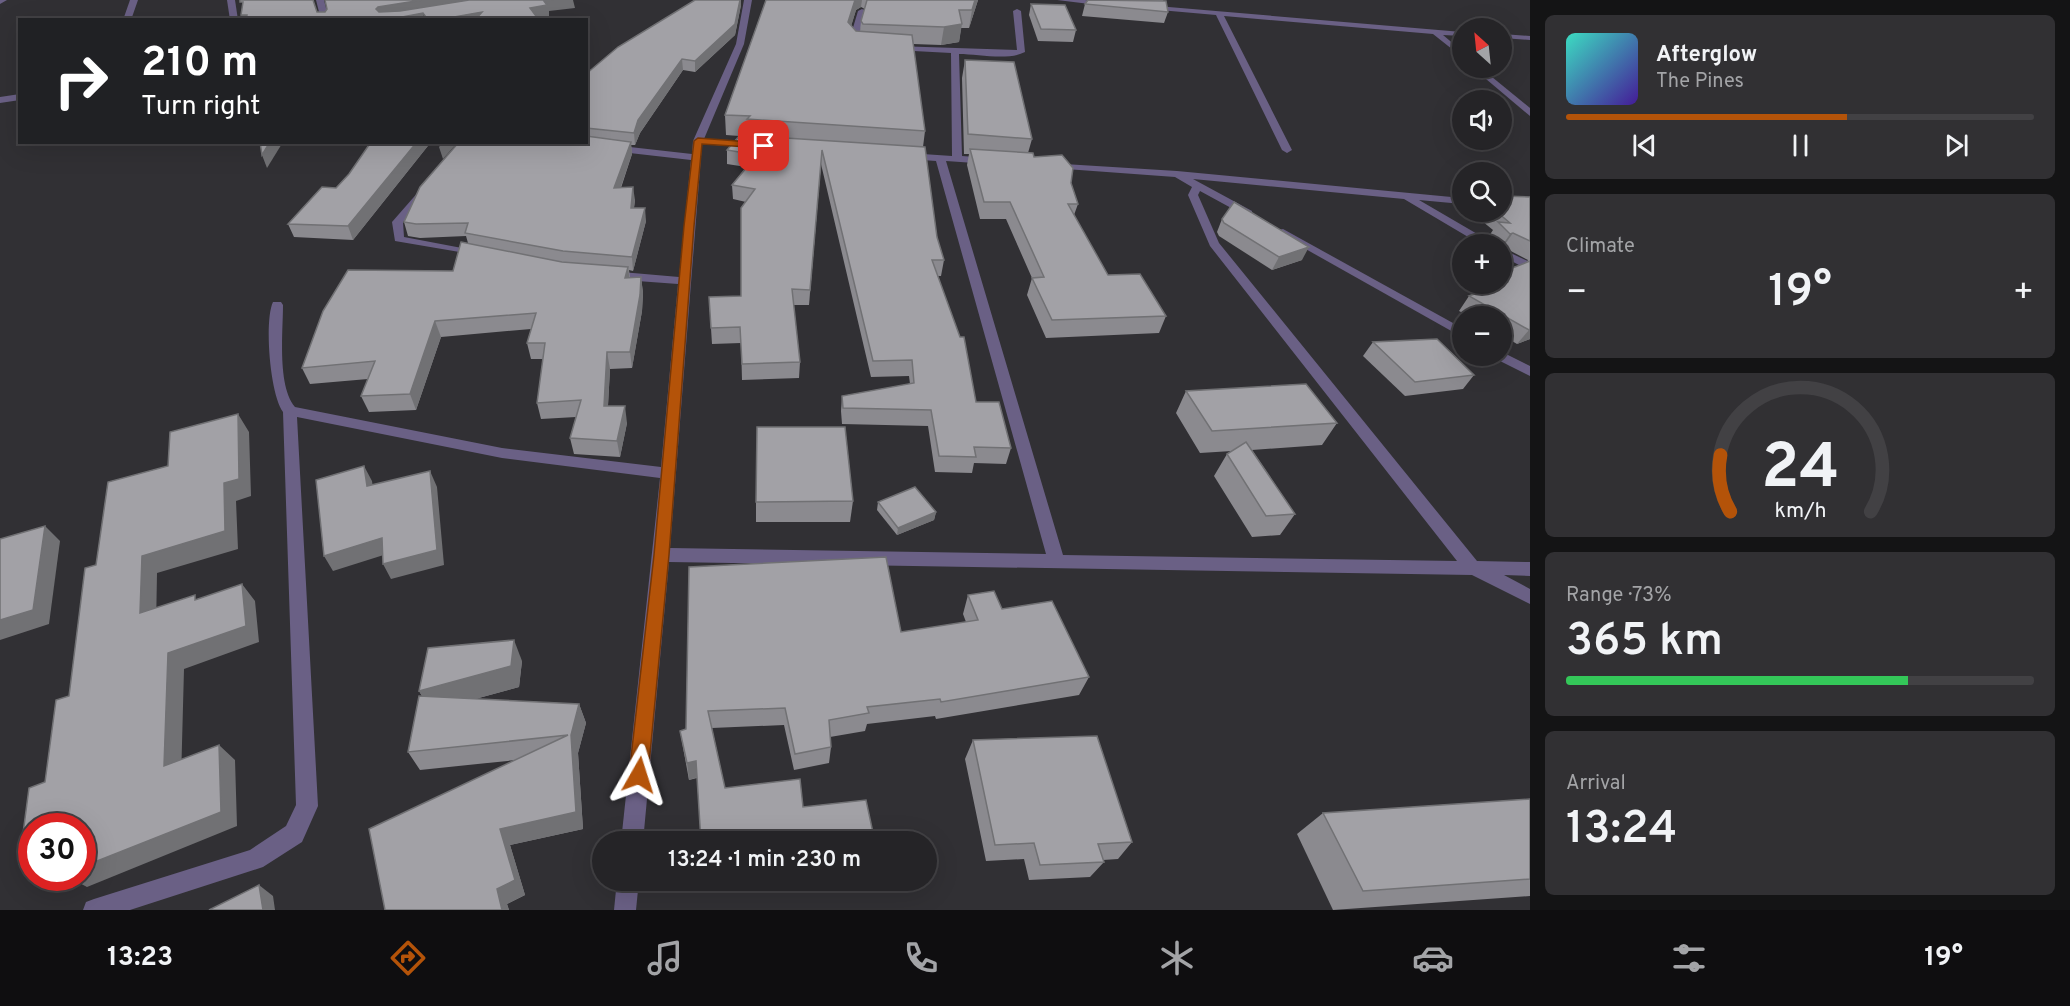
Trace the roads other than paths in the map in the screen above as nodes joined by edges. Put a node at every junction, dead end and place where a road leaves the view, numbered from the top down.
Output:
1 (134, 0) edge
2 (231, 0) edge
3 (320, 0) edge
4 (748, 0) edge
5 (1061, 0) edge
6 (1118, 5) edge
7 (1140, 6) edge
8 (862, 11) edge
9 (1017, 11) dead end
10 (1219, 13) junction
11 (128, 18) edge
12 (234, 18) edge
13 (325, 18) edge
14 (1436, 33) junction
15 (1452, 34) edge
16 (1512, 37) edge
17 (1530, 38) edge
18 (877, 47) edge
19 (1452, 47) edge
20 (888, 48) edge
21 (956, 52) junction
22 (1489, 78) edge
23 (18, 97) edge
24 (0, 100) edge
25 (1530, 113) edge
26 (698, 141) junction
27 (597, 146) edge
28 (767, 146) edge
29 (1287, 150) dead end
30 (894, 155) edge
31 (697, 158) junction
32 (940, 158) junction
33 (957, 159) junction
34 (1005, 162) edge
35 (1041, 165) edge
36 (1177, 174) junction
37 (1198, 186) junction
38 (428, 187) edge
39 (1405, 197) junction
40 (1452, 200) edge
41 (1470, 234) edge
42 (1512, 257) edge
43 (496, 258) edge
44 (1530, 267) edge
45 (601, 274) edge
46 (684, 281) junction
47 (277, 305) dead end
48 (1452, 327) edge
49 (1512, 362) edge
50 (1530, 372) edge
51 (290, 411) junction
52 (668, 473) junction
53 (661, 555) junction
54 (1056, 560) junction
55 (1472, 567) junction
56 (1530, 569) edge
57 (1530, 597) edge
58 (633, 831) edge
59 (627, 891) edge
60 (94, 910) edge
61 (625, 910) edge

1 - 11 street
2 - 12 street
3 - 13 street
4 - 26 street
5 - 6 street
7 - 10 street
8 - 18 street
9 - 21 street
10 - 14 street
10 - 29 street
14 - 15 street
14 - 19 street
16 - 17 street
20 - 21 street
21 - 33 street
22 - 25 street
23 - 24 street
26 - 28 street
26 - 31 street
27 - 31 street
30 - 32 street
31 - 46 street
32 - 33 street
32 - 54 street
33 - 34 street
35 - 36 street
36 - 37 street
36 - 39 street
37 - 48 street
37 - 55 street
38 - 43 street
39 - 40 street
39 - 41 street
42 - 44 street
45 - 46 street
46 - 52 street
47 - 51 street
49 - 50 street
51 - 52 street
51 - 60 street
52 - 53 street
53 - 54 street
53 - 58 street
54 - 55 street
55 - 56 street
55 - 57 street
59 - 61 street

